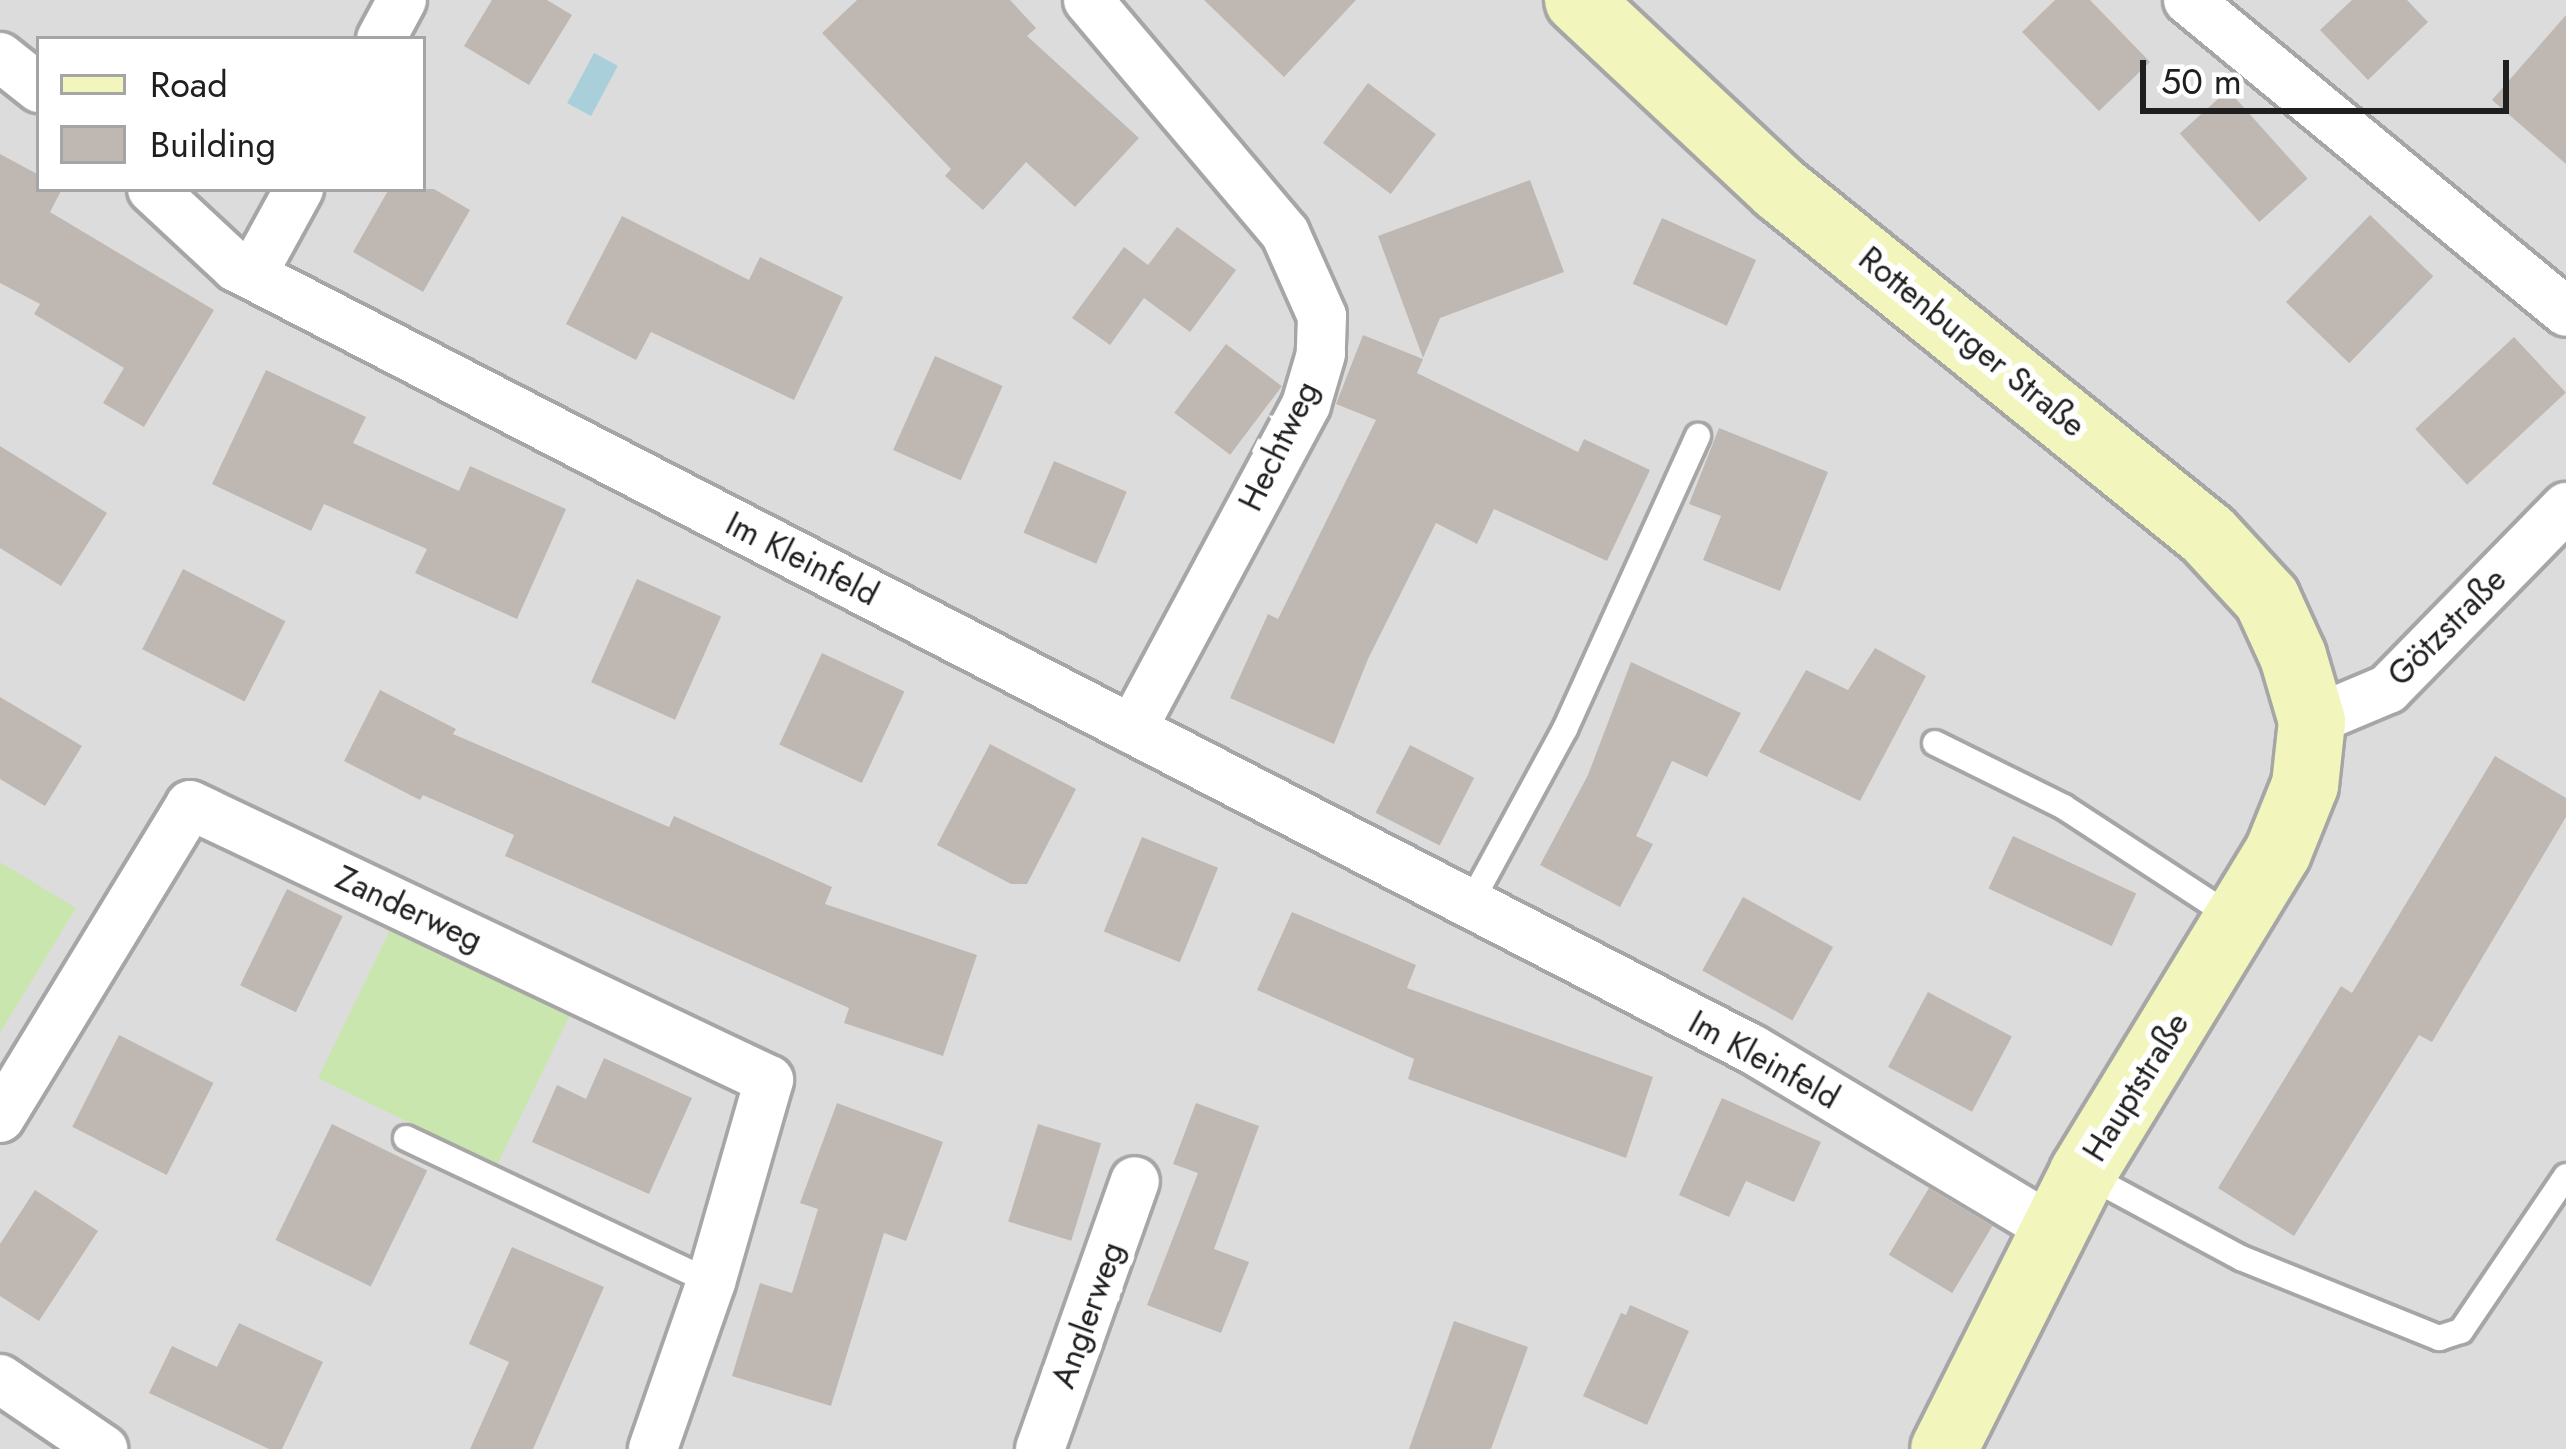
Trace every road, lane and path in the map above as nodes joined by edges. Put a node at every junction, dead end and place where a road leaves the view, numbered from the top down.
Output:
1 (402, 0) edge
2 (1088, 0) edge
3 (1578, 0) edge
4 (2207, 6) edge
5 (383, 36) edge
6 (0, 57) edge
7 (36, 86) edge
8 (155, 192) edge
9 (297, 192) edge
10 (252, 275) junction
11 (2566, 313) edge
12 (1698, 436) dead end
13 (2566, 507) edge
14 (2312, 721) junction
15 (1132, 729) junction
16 (1935, 743) dead end
17 (1470, 904) junction
18 (2237, 920) junction
19 (0, 1118) edge
20 (406, 1138) dead end
21 (2083, 1172) junction
22 (2566, 1176) edge
23 (1135, 1181) dead end
24 (2051, 1228) junction
25 (711, 1282) junction
26 (0, 1379) edge
27 (103, 1449) edge
28 (652, 1449) edge
29 (1040, 1449) edge
30 (1944, 1449) edge

1 - 5 street
2 - 15 street, Hechtweg
3 - 14 street, Rottenburger Straße
4 - 11 street
6 - 7 street
8 - 10 street, Im Kleinfeld
9 - 10 street
10 - 15 street, Im Kleinfeld
12 - 17 lane
13 - 14 street, Götzstraße
14 - 18 street, Hauptstraße
15 - 17 street, Im Kleinfeld
16 - 18 lane
17 - 24 street, Im Kleinfeld
18 - 21 street, Hauptstraße
19 - 25 street, Zanderweg
20 - 25 lane
21 - 22 lane
21 - 24 street, Hauptstraße
23 - 29 street, Anglerweg
24 - 30 street, Hauptstraße
25 - 28 street, Zanderweg
26 - 27 street

